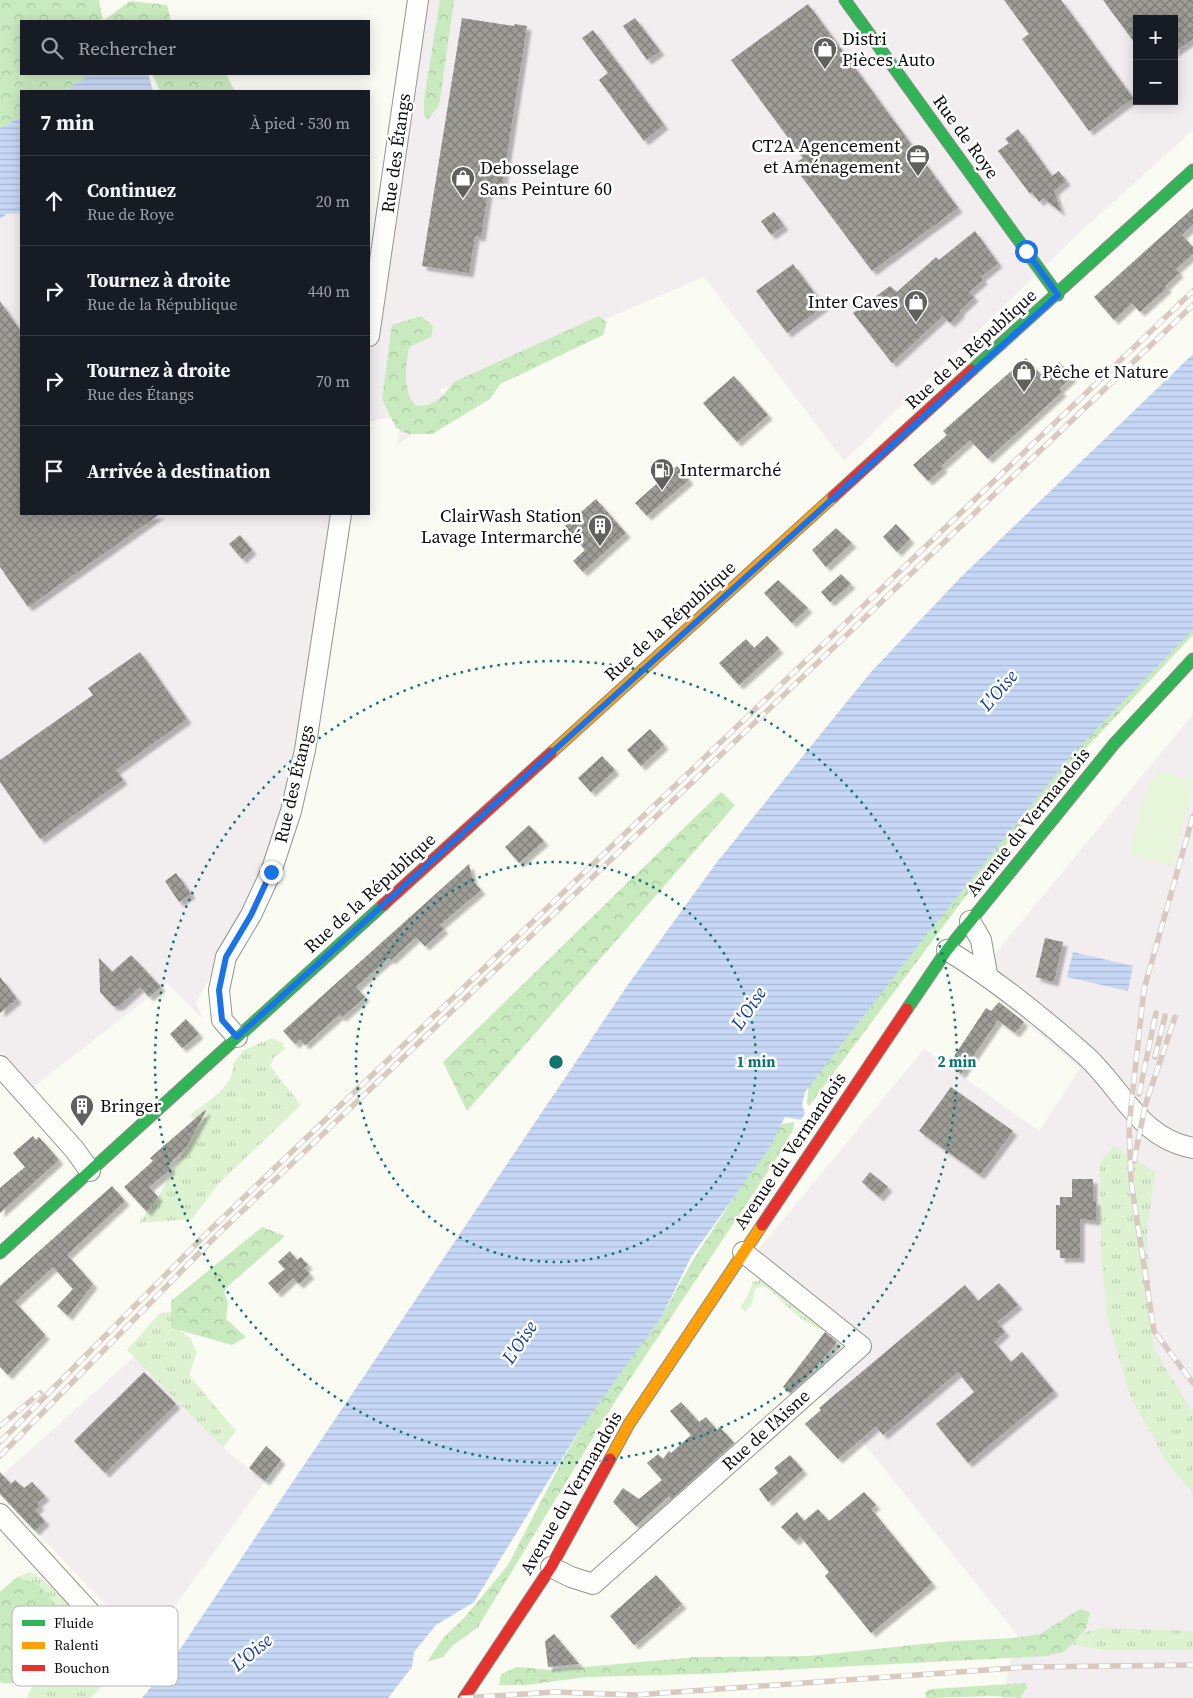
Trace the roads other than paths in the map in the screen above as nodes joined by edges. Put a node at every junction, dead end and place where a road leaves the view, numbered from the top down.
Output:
1 (418, 0) edge
2 (845, 0) edge
3 (1193, 170) edge
4 (1058, 295) junction
5 (370, 329) edge
6 (341, 515) edge
7 (1193, 658) edge
8 (970, 921) junction
9 (947, 950) junction
10 (988, 974) junction
11 (237, 1037) junction
12 (0, 1066) edge
13 (1193, 1148) edge
14 (90, 1171) junction
15 (743, 1252) junction
16 (0, 1253) edge
17 (0, 1514) edge
18 (551, 1567) junction
19 (84, 1606) edge
20 (464, 1698) edge

1 - 5 street, Rue des Étangs
2 - 4 main road, Rue de Roye
3 - 4 main road, Rue de la République
4 - 11 main road, Rue de la République
6 - 11 street, Rue des Étangs
7 - 8 main road, Avenue du Vermandois
8 - 9 main road, Avenue du Vermandois
8 - 10 street
9 - 10 street
9 - 15 main road, Avenue du Vermandois
10 - 13 street
11 - 14 main road, Rue de la République
12 - 14 street
14 - 16 main road, Rue de la République
15 - 18 main road, Avenue du Vermandois
15 - 18 street, Rue de l'Aisne
17 - 19 street
18 - 20 main road, Avenue du Vermandois

